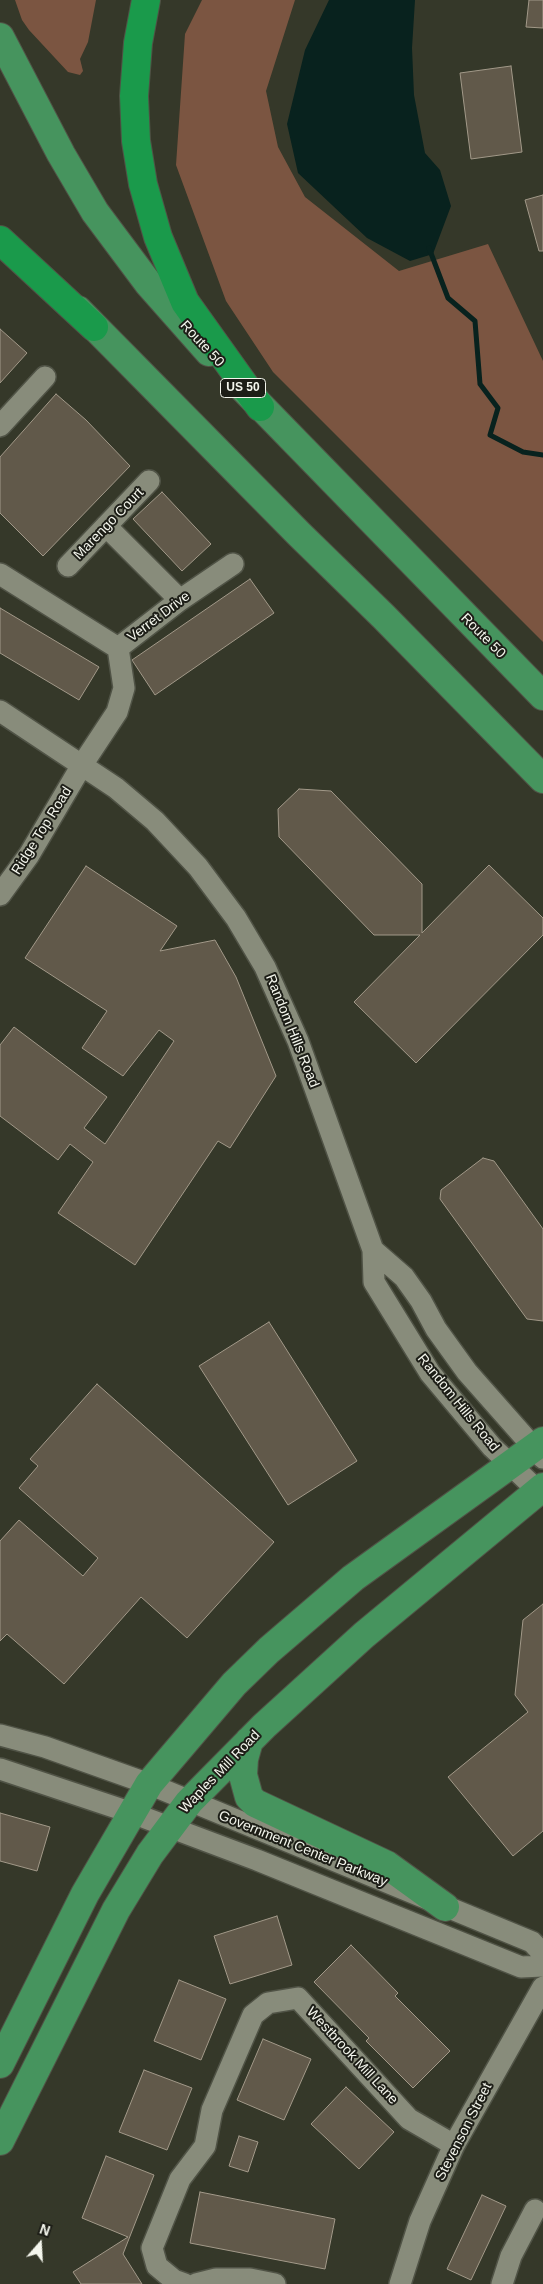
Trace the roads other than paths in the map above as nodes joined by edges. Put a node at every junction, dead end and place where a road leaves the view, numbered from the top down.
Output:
1 (146, 0) edge
2 (0, 37) edge
3 (0, 225) edge
4 (0, 240) edge
5 (94, 328) junction
6 (45, 377) dead end
7 (260, 407) junction
8 (0, 426) edge
9 (149, 481) dead end
10 (106, 526) junction
11 (233, 564) dead end
12 (68, 566) dead end
13 (0, 574) edge
14 (180, 600) junction
15 (118, 648) junction
16 (543, 696) edge
17 (0, 711) edge
18 (82, 765) junction
19 (543, 779) edge
20 (0, 895) edge
21 (374, 1250) junction
22 (540, 1449) edge
23 (511, 1464) junction
24 (540, 1489) edge
25 (0, 1735) edge
26 (250, 1741) junction
27 (0, 1770) edge
28 (149, 1784) junction
29 (189, 1802) junction
30 (132, 1813) junction
31 (169, 1827) junction
32 (445, 1907) junction
33 (543, 1954) edge
34 (543, 1966) edge
35 (543, 1987) edge
36 (0, 2064) edge
37 (0, 2141) edge
38 (454, 2145) junction
39 (535, 2210) dead end
40 (185, 2284) edge
41 (196, 2284) edge
42 (275, 2284) edge
43 (400, 2284) edge
44 (502, 2284) edge

1 - 7 highway
2 - 7 main road, Route 50 / US 50
3 - 5 main road
4 - 5 highway
5 - 19 main road
6 - 8 street
7 - 16 main road, Route 50 / US 50
9 - 10 street, Marengo Court
10 - 12 street, Marengo Court
10 - 14 street
11 - 14 street, Verret Drive
13 - 15 street
14 - 15 street, Verret Drive
15 - 18 street, Verret Drive
17 - 18 street, Random Hills Road
18 - 20 street, Ridge Top Road
18 - 21 street, Random Hills Road
21 - 22 street, Random Hills Road
21 - 23 street, Random Hills Road
22 - 23 main road
23 - 24 street, Random Hills Road
23 - 28 main road
24 - 26 main road, Waples Mill Road
25 - 28 street, Government Center Parkway
26 - 29 main road, Waples Mill Road
26 - 32 main road
27 - 30 street, Government Center Parkway
28 - 29 street, Government Center Parkway
28 - 30 main road
29 - 31 main road, Waples Mill Road
29 - 32 street, Government Center Parkway
30 - 31 street, Government Center Parkway
30 - 36 main road
31 - 34 street, Government Center Parkway
31 - 37 main road, Waples Mill Road
32 - 33 street, Government Center Parkway
35 - 38 street, Stevenson Street
38 - 40 street, Westbrook Mill Lane
38 - 43 street, Stevenson Street
39 - 44 street
41 - 42 street

